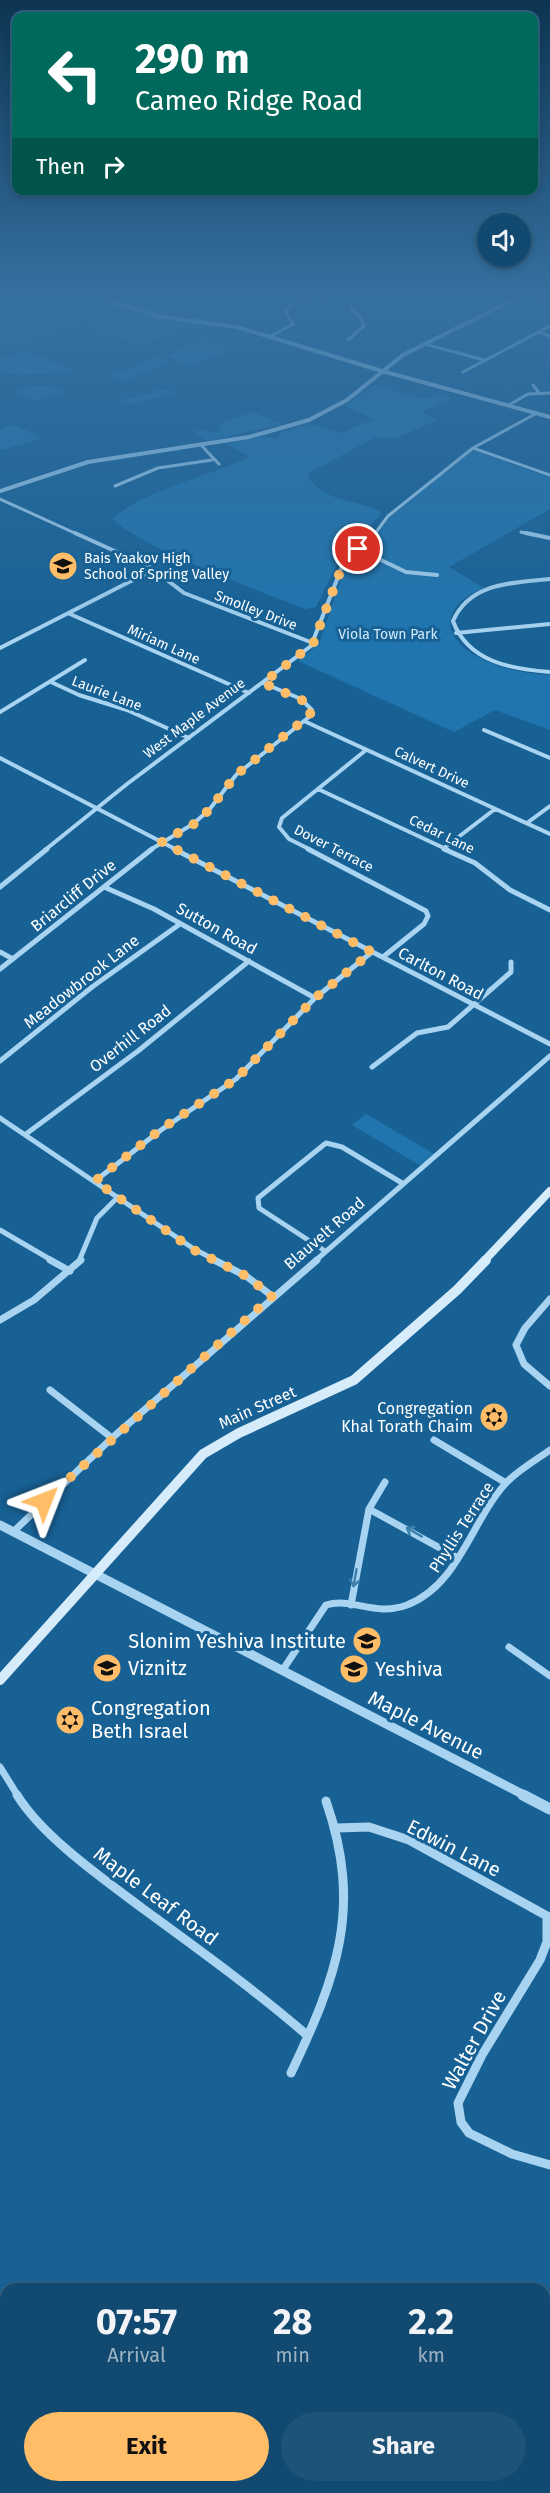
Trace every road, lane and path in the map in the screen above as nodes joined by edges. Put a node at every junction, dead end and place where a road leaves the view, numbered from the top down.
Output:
1 (332, 408) edge
2 (521, 408) edge
3 (537, 413) junction
4 (550, 417) edge
5 (200, 444) junction
6 (473, 448) junction
7 (212, 460) junction
8 (219, 464) dead end
9 (550, 475) edge
10 (114, 486) dead end
11 (0, 491) edge
12 (0, 499) edge
13 (522, 532) dead end
14 (550, 538) edge
15 (358, 549) junction
16 (157, 572) junction
17 (437, 575) dead end
18 (550, 579) edge
19 (70, 614) junction
20 (550, 624) edge
21 (456, 633) junction
22 (313, 644) junction
23 (0, 648) edge
24 (85, 660) dead end
25 (550, 672) edge
26 (51, 682) junction
27 (263, 683) junction
28 (249, 693) junction
29 (0, 712) edge
30 (304, 721) junction
31 (484, 730) dead end
32 (189, 738) junction
33 (366, 750) junction
34 (0, 758) edge
35 (550, 758) edge
36 (318, 789) junction
37 (550, 806) edge
38 (98, 808) junction
39 (495, 809) junction
40 (527, 823) junction
41 (550, 834) edge
42 (162, 842) junction
43 (444, 848) junction
44 (0, 887) edge
45 (104, 887) junction
46 (550, 910) edge
47 (180, 924) junction
48 (0, 952) edge
49 (372, 952) junction
50 (383, 957) junction
51 (13, 959) junction
52 (249, 961) junction
53 (511, 962) dead end
54 (0, 969) edge
55 (315, 998) junction
56 (474, 1006) junction
57 (550, 1044) edge
58 (550, 1056) edge
59 (0, 1061) edge
60 (372, 1067) dead end
61 (0, 1118) edge
62 (26, 1134) junction
63 (95, 1181) junction
64 (402, 1183) junction
65 (550, 1191) edge
66 (118, 1197) junction
67 (0, 1230) edge
68 (325, 1251) junction
69 (70, 1271) junction
70 (272, 1296) junction
71 (550, 1299) edge
72 (0, 1320) edge
73 (550, 1386) edge
74 (50, 1390) dead end
75 (112, 1438) junction
76 (434, 1440) dead end
77 (550, 1450) edge
78 (385, 1482) dead end
79 (506, 1483) junction
80 (369, 1509) junction
81 (0, 1525) edge
82 (13, 1532) junction
83 (458, 1558) junction
84 (93, 1574) junction
85 (351, 1605) junction
86 (509, 1647) dead end
87 (282, 1671) junction
88 (550, 1676) edge
89 (0, 1680) edge
90 (0, 1767) edge
91 (326, 1801) dead end
92 (550, 1809) edge
93 (337, 1828) junction
94 (548, 1917) edge
95 (308, 2036) junction
96 (291, 2073) dead end
97 (550, 2165) edge

1 - 5 street
2 - 3 street
3 - 4 street
3 - 6 street
5 - 7 street
5 - 11 street
6 - 9 street
6 - 15 street
7 - 8 street
7 - 10 street
12 - 16 street, Smolley Drive
13 - 14 street
15 - 17 street
15 - 22 street
16 - 19 street
16 - 22 street, Smolley Drive
18 - 21 street
19 - 23 street
19 - 28 street, Miriam Lane
20 - 21 street
21 - 25 street
22 - 27 street, West Maple Avenue
24 - 26 street
26 - 29 street
26 - 32 street, Laurie Lane
27 - 28 street, West Maple Avenue
27 - 30 street
28 - 32 street, West Maple Avenue
30 - 33 street, Calvert Drive
30 - 42 street, Briarcliff Drive
31 - 35 street
32 - 38 street, West Maple Avenue
33 - 36 street, Dover Terrace
33 - 39 street, Calvert Drive
34 - 38 street, Carlton Road
36 - 43 street, Cedar Lane
36 - 50 street, Dover Terrace
37 - 40 street
38 - 42 street, Carlton Road
38 - 44 street, West Maple Avenue
39 - 40 street, Calvert Drive
39 - 43 street
40 - 41 street, Calvert Drive
42 - 45 street, Briarcliff Drive
42 - 49 street, Carlton Road
43 - 46 street, Cedar Lane
45 - 47 street, Sutton Road
45 - 51 street, Briarcliff Drive
47 - 52 street, Sutton Road
47 - 59 street, Meadowbrook Lane
48 - 51 street
49 - 50 street, Carlton Road
49 - 55 street
50 - 56 street, Carlton Road
51 - 54 street, Briarcliff Drive
52 - 55 street, Sutton Road
52 - 62 street, Overhill Road
53 - 56 street
55 - 63 street
56 - 57 street, Carlton Road
56 - 60 street
58 - 64 street, Blauvelt Road
61 - 62 street
62 - 63 street
63 - 66 street
64 - 68 street, Blauvelt Road
64 - 68 street
65 - 84 main road, Main Street
66 - 69 street
66 - 70 street
67 - 69 street
68 - 70 street, Blauvelt Road
69 - 72 street
70 - 75 street, Blauvelt Road
71 - 73 street
74 - 75 street
75 - 82 street, Blauvelt Road
76 - 79 street
77 - 79 street, Phyllis Terrace
78 - 80 street
79 - 83 street, Phyllis Terrace
83 -> 80 street
80 -> 85 street
81 - 82 street
82 - 84 street
83 - 85 street, Phyllis Terrace
84 - 87 street, Maple Avenue
84 - 89 main road, Main Street
85 - 87 street, Phyllis Terrace
86 - 88 street
87 - 92 street, Maple Avenue
90 - 95 street, Maple Leaf Road
91 - 93 street
93 - 94 street, Edwin Lane
93 - 95 street
94 - 97 street, Walter Drive
95 - 96 street

